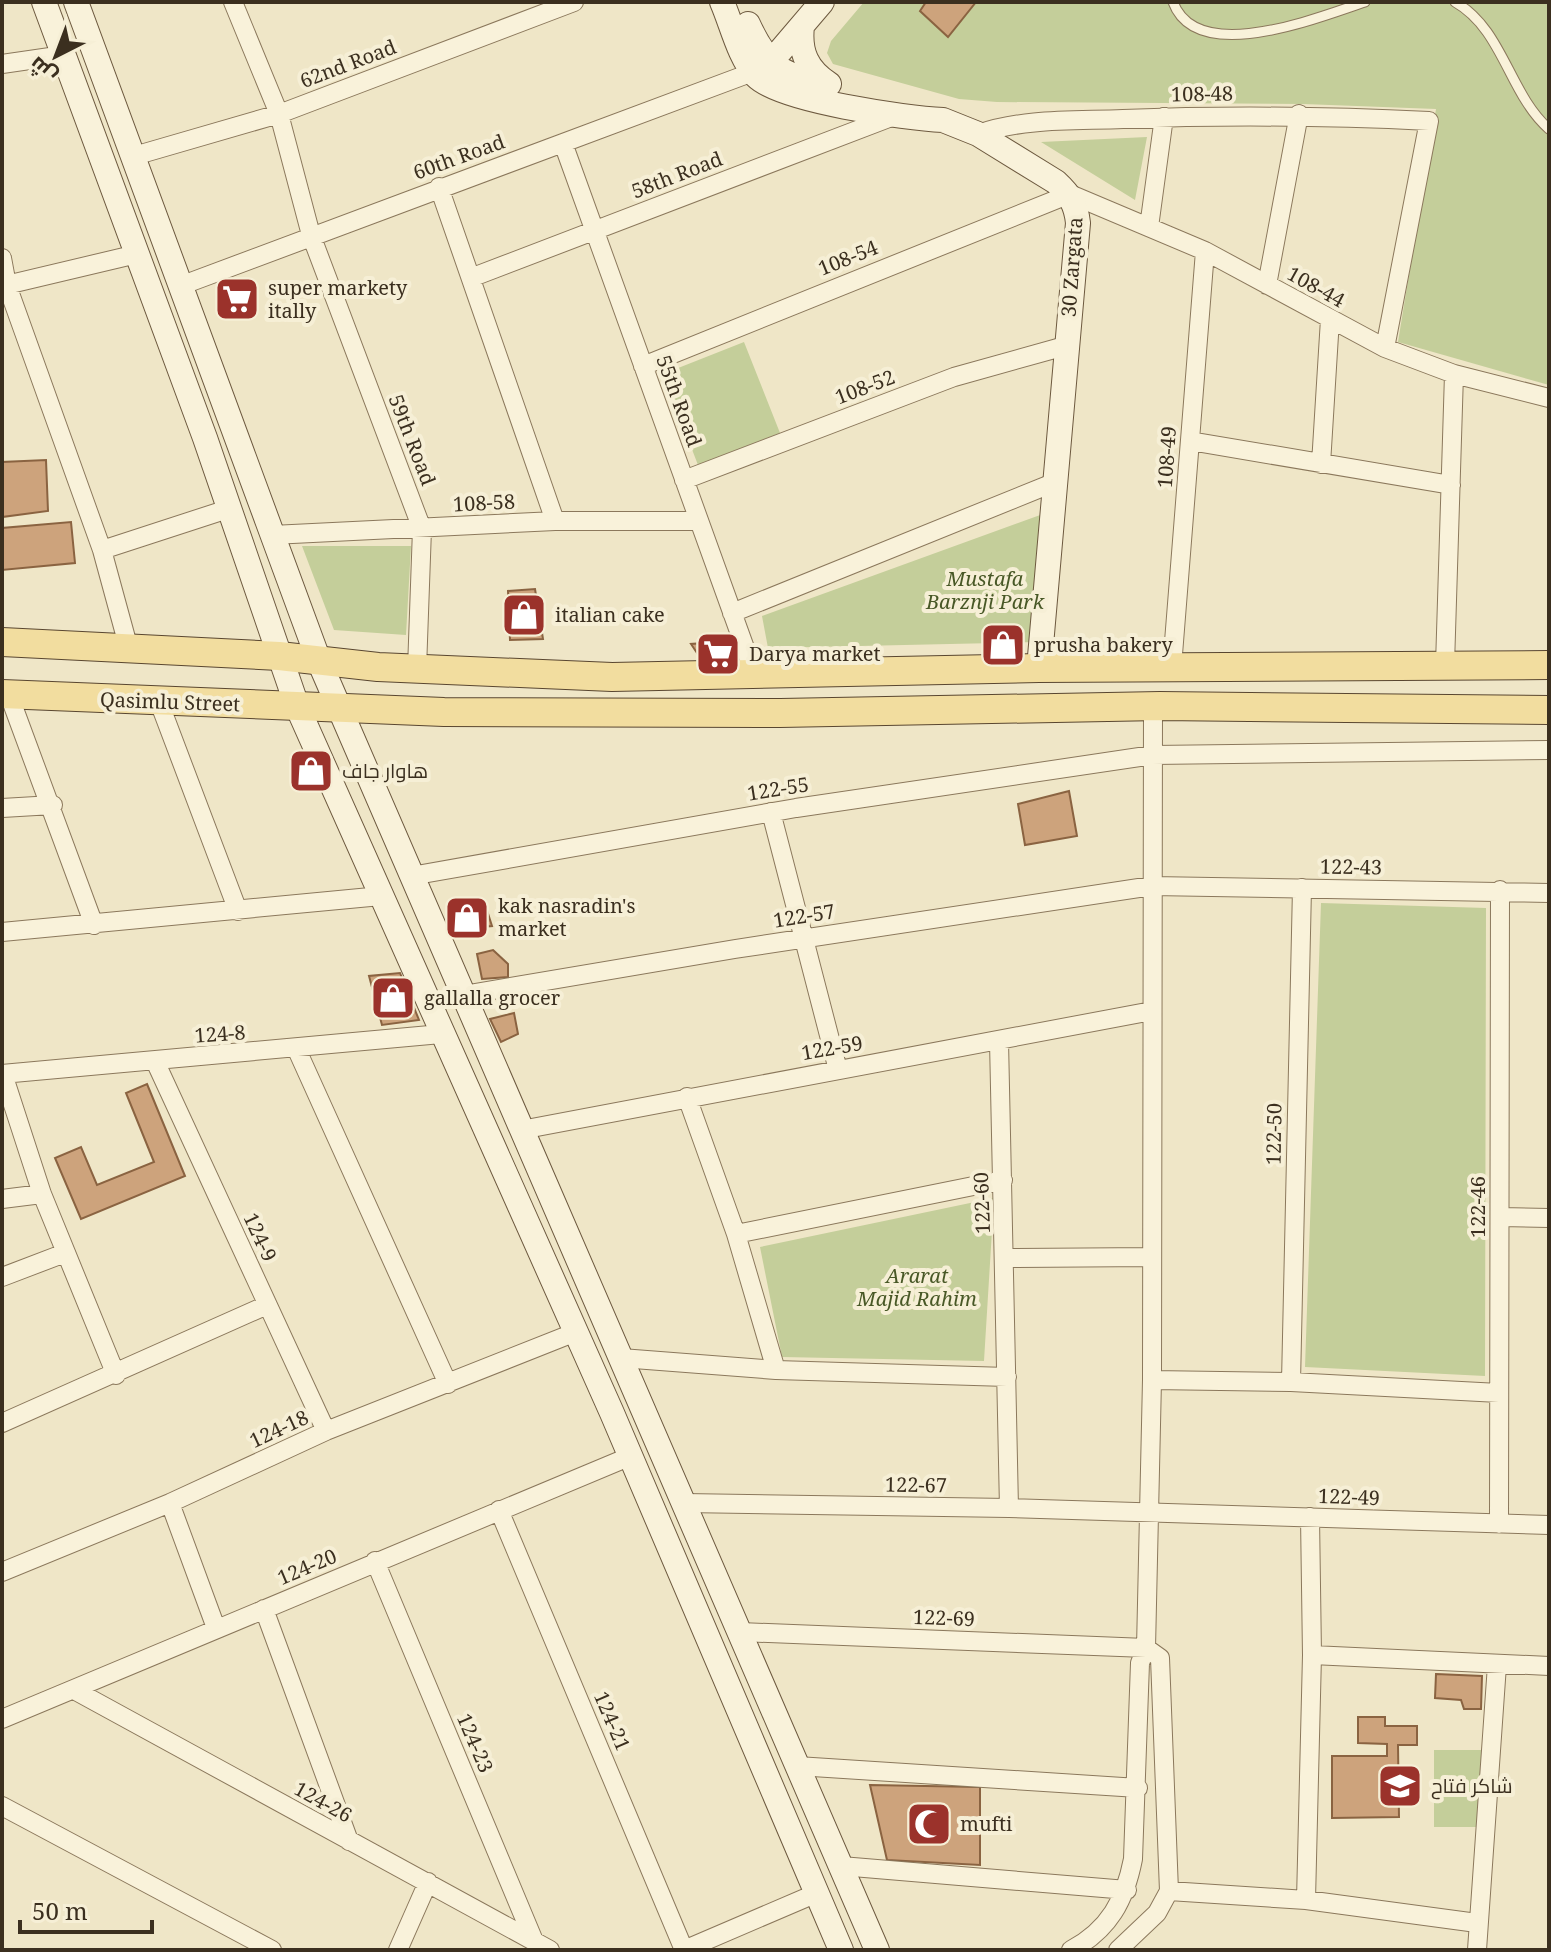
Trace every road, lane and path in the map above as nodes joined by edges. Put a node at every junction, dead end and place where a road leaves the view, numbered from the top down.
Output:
1 (44, 2) edge
2 (76, 2) edge
3 (233, 2) edge
4 (574, 2) edge
5 (722, 2) edge
6 (738, 2) edge
7 (822, 2) edge
8 (1173, 2) edge
9 (1365, 2) edge
10 (1455, 2) edge
11 (803, 14) edge
12 (64, 55) junction
13 (762, 63) junction
14 (2, 64) edge
15 (829, 84) junction
16 (279, 114) junction
17 (1299, 114) junction
18 (896, 115) junction
19 (1164, 117) junction
20 (943, 120) junction
21 (1549, 129) edge
22 (978, 134) junction
23 (563, 143) junction
24 (134, 156) junction
25 (439, 187) junction
26 (1070, 194) junction
27 (1149, 227) junction
28 (595, 230) junction
29 (311, 235) junction
30 (1205, 251) junction
31 (137, 254) junction
32 (2, 258) edge
33 (473, 277) junction
34 (1267, 285) junction
35 (4, 286) edge
36 (180, 286) junction
37 (1330, 319) junction
38 (1065, 346) junction
39 (1385, 348) junction
40 (643, 366) junction
41 (1454, 374) junction
42 (1549, 398) edge
43 (233, 428) junction
44 (205, 438) junction
45 (1190, 441) junction
46 (1321, 464) junction
47 (684, 480) junction
48 (1058, 481) junction
49 (1451, 485) junction
50 (228, 509) junction
51 (555, 521) junction
52 (699, 521) junction
53 (422, 529) junction
54 (272, 535) junction
55 (102, 550) junction
56 (732, 613) junction
57 (2, 642) edge
58 (129, 649) junction
59 (279, 656) junction
60 (319, 661) junction
61 (1445, 665) junction
62 (1549, 665) edge
63 (1172, 667) junction
64 (1039, 668) junction
65 (417, 669) junction
66 (754, 673) junction
67 (6, 695) edge
68 (159, 702) junction
69 (297, 706) junction
70 (338, 706) junction
71 (1153, 706) junction
72 (1549, 710) edge
73 (1549, 750) edge
74 (1153, 755) junction
75 (53, 805) junction
76 (2, 808) edge
77 (771, 812) junction
78 (411, 876) junction
79 (1152, 886) junction
80 (1302, 888) junction
81 (1500, 890) junction
82 (1549, 893) edge
83 (381, 896) junction
84 (238, 911) junction
85 (94, 925) junction
86 (2, 932) edge
87 (804, 939) junction
88 (463, 995) junction
89 (1152, 1011) junction
90 (441, 1034) junction
91 (999, 1041) junction
92 (297, 1050) junction
93 (155, 1061) junction
94 (838, 1070) junction
95 (2, 1074) edge
96 (687, 1097) junction
97 (521, 1130) junction
98 (1003, 1180) junction
99 (42, 1194) junction
100 (2, 1199) edge
101 (1500, 1217) junction
102 (1549, 1218) edge
103 (736, 1234) junction
104 (65, 1253) junction
105 (1152, 1257) junction
106 (1006, 1258) junction
107 (2, 1277) edge
108 (267, 1305) junction
109 (576, 1332) junction
110 (621, 1358) junction
111 (776, 1370) junction
112 (116, 1375) junction
113 (1007, 1377) junction
114 (1152, 1380) junction
115 (1291, 1382) junction
116 (448, 1384) junction
117 (1499, 1393) junction
118 (640, 1402) junction
119 (612, 1413) junction
120 (2, 1423) edge
121 (326, 1431) junction
122 (631, 1456) junction
123 (170, 1503) junction
124 (684, 1503) junction
125 (1009, 1508) junction
126 (499, 1510) junction
127 (1148, 1512) junction
128 (1310, 1517) junction
129 (1499, 1524) junction
130 (1549, 1525) edge
131 (375, 1561) junction
132 (2, 1572) edge
133 (264, 1609) junction
134 (216, 1628) junction
135 (740, 1632) junction
136 (1146, 1648) junction
137 (1312, 1655) junction
138 (1497, 1665) junction
139 (1549, 1666) edge
140 (76, 1691) junction
141 (2, 1719) edge
142 (797, 1766) junction
143 (1138, 1788) junction
144 (2, 1806) edge
145 (349, 1841) junction
146 (841, 1866) junction
147 (428, 1882) junction
148 (1127, 1890) junction
149 (1169, 1891) junction
150 (817, 1893) junction
151 (1306, 1900) junction
152 (1477, 1923) junction
153 (542, 1945) edge
154 (272, 1950) edge
155 (398, 1950) edge
156 (684, 1950) edge
157 (841, 1950) edge
158 (877, 1950) edge
159 (1071, 1950) edge
160 (1118, 1950) edge
161 (1477, 1950) edge

1 - 12 main road
2 - 24 main road
3 - 16 street, 59th Road
4 - 16 street, 62nd Road
5 - 13 main road
6 - 13 main road
7 - 11 main road
8 - 9 lane
10 - 21 lane
11 - 13 main road
11 - 15 main road
12 - 14 street
12 - 31 main road
13 - 15 main road
13 - 18 main road, 30 Zargata
13 - 23 street, 60th Road
15 - 20 main road
16 - 24 street, 62nd Road
16 - 29 street, 59th Road
17 - 19 street, 108-48
17 - 34 street
17 - 39 street, 108-48
18 - 20 main road, 30 Zargata
18 - 28 street, 58th Road
19 - 22 street, 108-48
19 - 27 street
20 - 22 main road, 30 Zargata
22 - 26 main road, 30 Zargata
23 - 25 street, 60th Road
23 - 28 street, 55th Road
24 - 36 main road
25 - 29 street, 60th Road
25 - 33 street
26 - 27 street, 108-44
26 - 38 main road, 30 Zargata
26 - 40 street, 108-54
27 - 30 street, 108-44
28 - 33 street, 58th Road
28 - 40 street, 55th Road
29 - 36 street, 60th Road
29 - 53 street, 59th Road
30 - 34 street, 108-44
30 - 45 street, 108-49
31 - 35 street
31 - 44 main road
32 - 35 street
33 - 51 street
34 - 37 street, 108-44
35 - 55 street
36 - 43 main road
37 - 39 street, 108-44
37 - 46 street
38 - 47 street, 108-52
38 - 48 main road, 30 Zargata
39 - 41 street, 108-44
40 - 47 street, 55th Road
41 - 42 street, 108-44
41 - 49 street
43 - 44 main road
43 - 54 main road
44 - 50 main road
45 - 46 street
45 - 63 street, 108-49
46 - 49 street
47 - 52 street, 55th Road
48 - 56 street
48 - 64 main road, 30 Zargata
49 - 61 street
50 - 55 street
50 - 59 main road
51 - 52 street, 108-58
51 - 53 street, 108-58
52 - 56 street, 55th Road
53 - 54 street, 108-58
53 - 65 street, 59th Road
54 - 60 main road
55 - 58 street
56 - 66 street, 55th Road
57 - 58 main road
58 - 59 main road
59 - 60 main road
59 - 69 main road
60 - 65 main road
60 - 70 main road
61 - 62 main road
61 - 63 main road
63 - 64 main road
64 - 66 main road
65 - 66 main road
67 - 68 main road, Qasimlu Street
67 - 75 street
68 - 69 main road, Qasimlu Street
68 - 84 street
69 - 70 main road, Qasimlu Street
69 - 83 main road
70 - 71 main road, Qasimlu Street
70 - 78 main road
71 - 72 main road, Qasimlu Street
71 - 74 street
73 - 74 street, 122-55
74 - 77 street, 122-55
74 - 79 street
75 - 76 street
75 - 85 street
77 - 78 street, 122-55
77 - 87 street
78 - 88 main road
79 - 80 street, 122-43
79 - 87 street, 122-57
79 - 89 street
80 - 81 street, 122-43
80 - 115 street, 122-50
81 - 82 street, 122-43
81 - 101 street, 122-46
83 - 84 street
83 - 90 main road
84 - 85 street
85 - 86 street
87 - 88 street, 122-57
87 - 94 street
88 - 97 main road
89 - 91 street, 122-59
89 - 105 street
90 - 92 street, 124-8
90 - 109 main road
91 - 94 street, 122-59
91 - 98 street, 122-60
92 - 93 street, 124-8
92 - 116 street
93 - 95 street, 124-8
93 - 108 street, 124-9
94 - 96 street, 122-59
95 - 99 street
96 - 97 street, 122-59
96 - 103 street
97 - 110 main road
98 - 103 street
98 - 106 street, 122-60
99 - 100 street
99 - 104 street
101 - 102 street
101 - 117 street, 122-46
103 - 111 street
104 - 107 street
104 - 112 street
105 - 106 street
105 - 114 street
106 - 113 street, 122-60
108 - 112 street
108 - 121 street, 124-9
109 - 116 street, 124-18
109 - 119 main road
110 - 111 street
110 - 118 main road
111 - 113 street
112 - 120 street
113 - 125 street, 122-60
114 - 115 street
114 - 127 street
115 - 117 street
116 - 121 street, 124-18
117 - 129 street, 122-46
118 - 119 main road
118 - 124 main road
119 - 122 main road
121 - 123 street, 124-18
122 - 126 street, 124-20
122 - 150 main road
123 - 132 street, 124-18
123 - 134 street
124 - 125 street, 122-67
124 - 135 main road
125 - 127 street, 122-67
126 - 131 street, 124-20
126 - 156 street, 124-21
127 - 128 street, 122-49
127 - 136 street
128 - 129 street, 122-49
128 - 137 street
129 - 130 street, 122-49
131 - 133 street, 124-20
131 - 153 street, 124-23
133 - 134 street, 124-20
133 - 145 street
134 - 140 street, 124-20
135 - 136 street, 122-69
135 - 142 main road
136 - 143 street
136 - 149 street
137 - 138 street
137 - 151 street
138 - 139 street
138 - 152 street
140 - 141 street, 124-20
140 - 145 street, 124-26
142 - 143 street
142 - 146 main road
143 - 148 street
144 - 154 street
145 - 147 street, 124-26
146 - 148 street
146 - 158 main road
147 - 153 street, 124-26
147 - 155 street
148 - 159 street
149 - 151 street
149 - 160 street
150 - 156 street
150 - 157 main road
151 - 152 street
152 - 161 street

